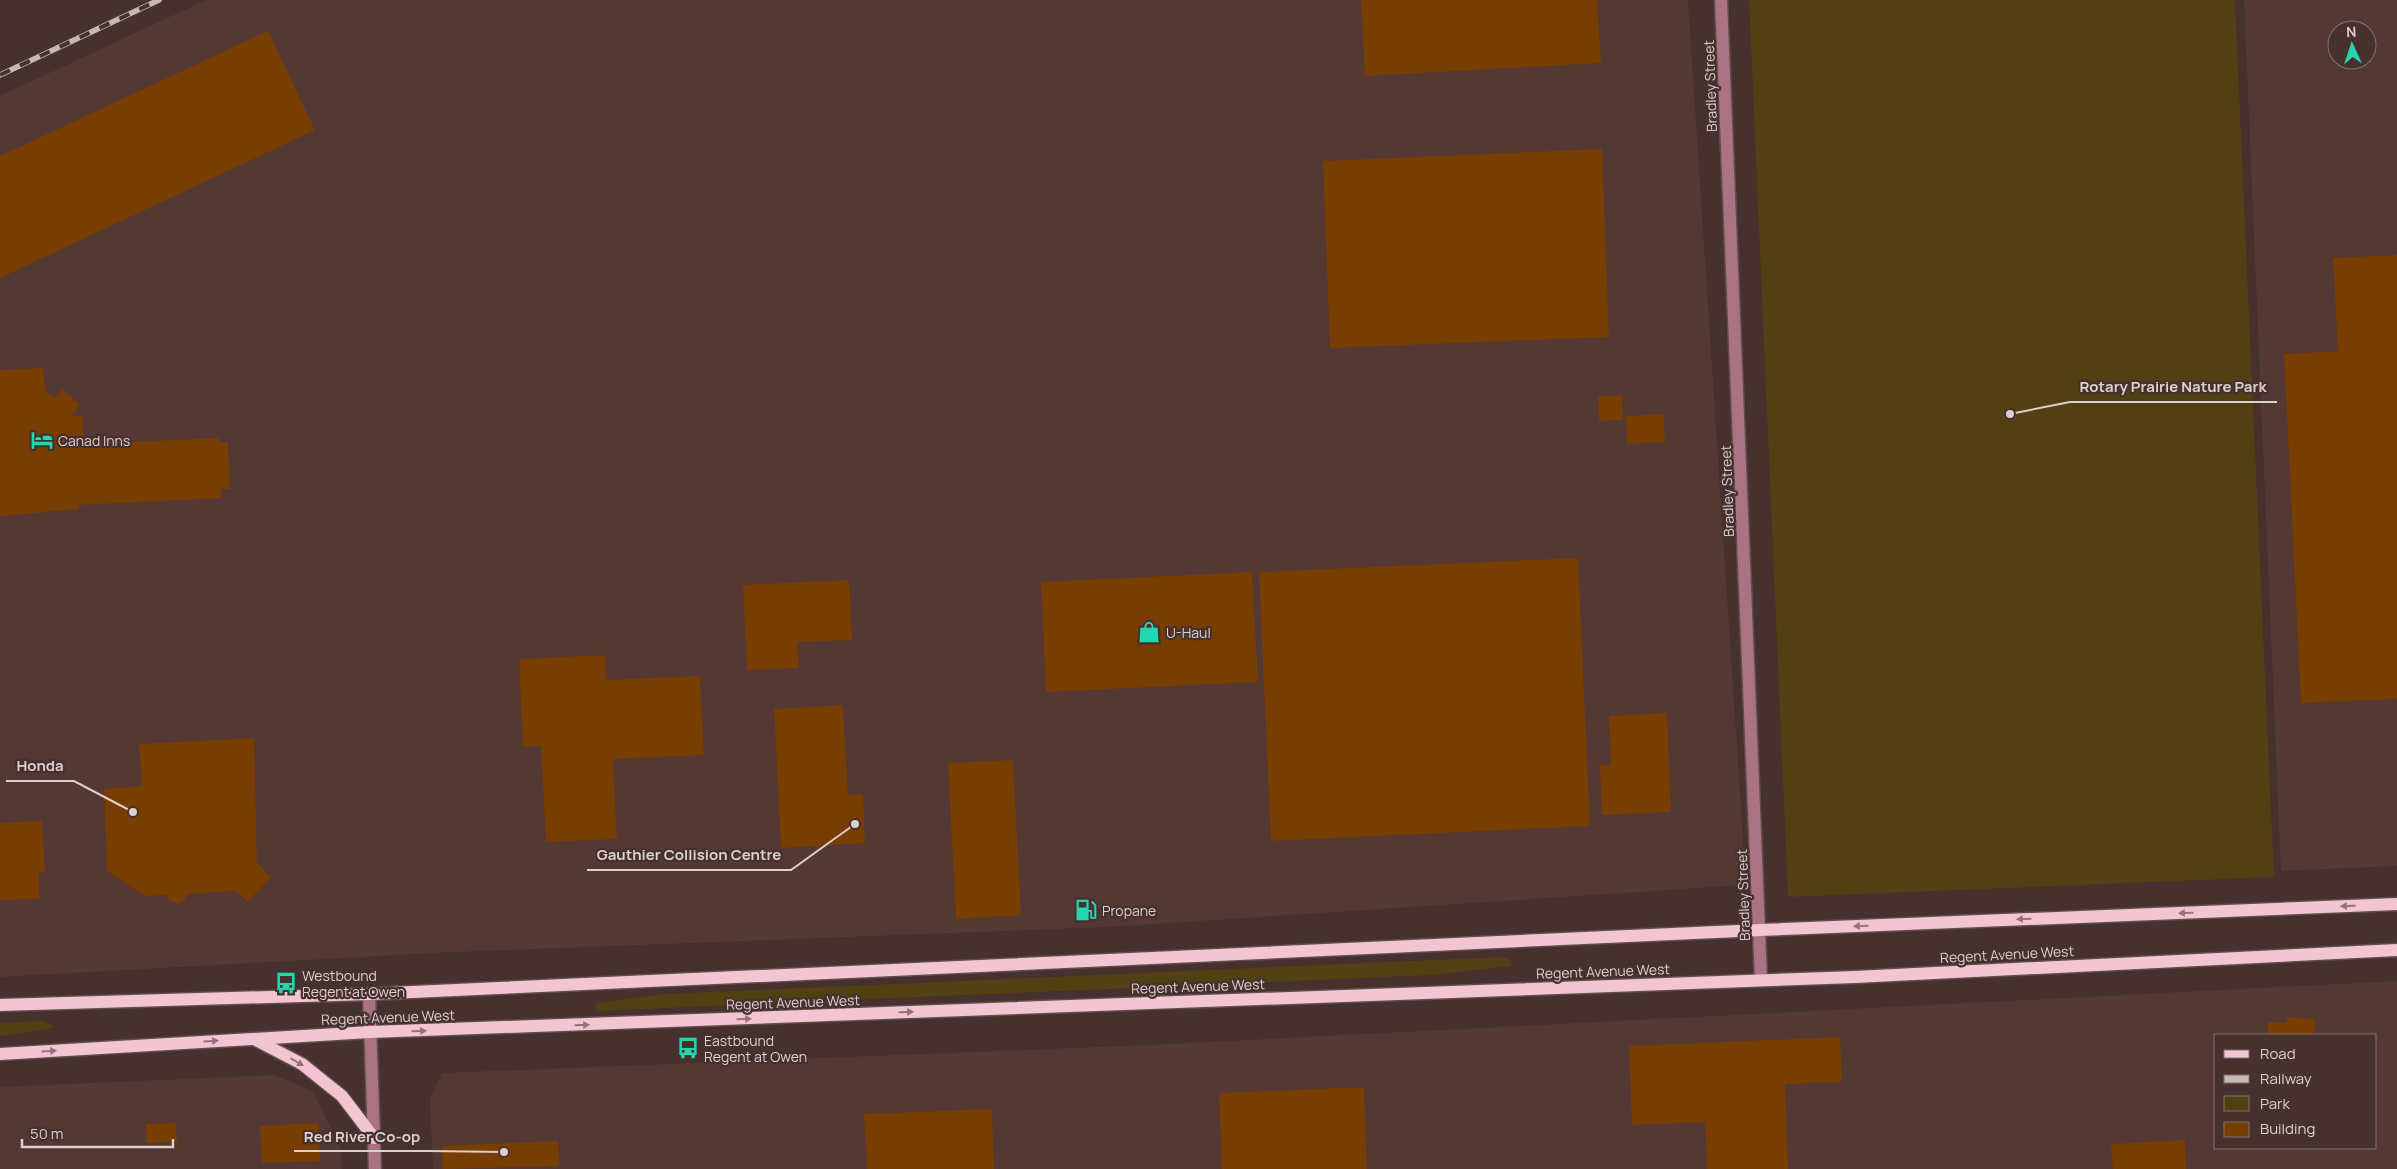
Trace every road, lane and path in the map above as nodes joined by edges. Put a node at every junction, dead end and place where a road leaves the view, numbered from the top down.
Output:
1 (1721, 0) edge
2 (2397, 904) edge
3 (1760, 930) junction
4 (2397, 950) edge
5 (1761, 980) junction
6 (369, 994) junction
7 (0, 1005) edge
8 (370, 1032) junction
9 (254, 1039) junction
10 (0, 1054) edge
11 (374, 1138) junction
12 (376, 1169) edge

1 - 3 street, Bradley Street
2 -> 3 main road, Regent Avenue West
3 - 5 street, Bradley Street
3 - 6 main road, Regent Avenue West
4 - 5 main road, Regent Avenue West
8 -> 5 main road, Regent Avenue West
6 - 7 main road, Regent Avenue West
6 - 8 street
8 - 9 main road, Regent Avenue West
8 - 11 street
10 -> 9 main road, Regent Avenue West
9 -> 11 main road
11 - 12 street

